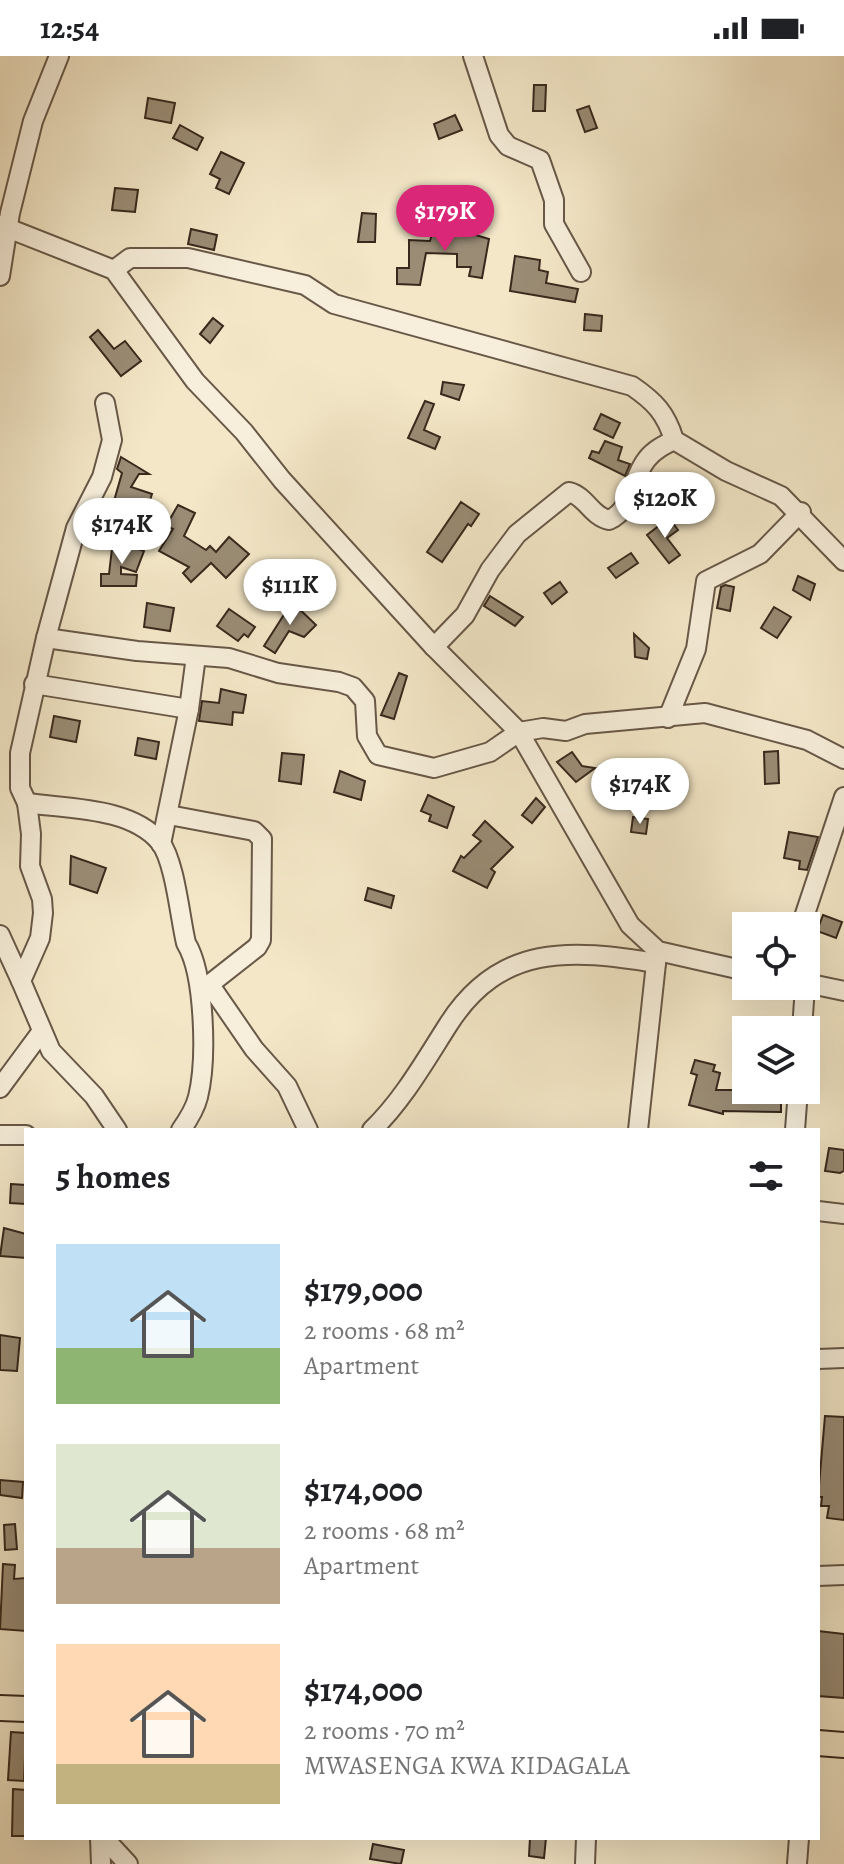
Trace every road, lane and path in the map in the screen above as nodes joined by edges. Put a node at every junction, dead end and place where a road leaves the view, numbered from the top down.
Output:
1 (59, 56) edge
2 (473, 56) edge
3 (4, 226) edge
4 (114, 270) junction
5 (581, 272) dead end
6 (0, 276) edge
7 (105, 403) dead end
8 (674, 440) junction
9 (801, 512) junction
10 (844, 561) edge
11 (46, 638) junction
12 (434, 647) junction
13 (196, 656) junction
14 (34, 684) junction
15 (189, 709) junction
16 (668, 718) junction
17 (519, 732) junction
18 (844, 759) edge
19 (844, 797) edge
20 (27, 803) junction
21 (169, 815) junction
22 (161, 844) junction
23 (806, 912) edge
24 (40, 938) junction
25 (2, 944) edge
26 (657, 957) junction
27 (732, 969) edge
28 (21, 981) junction
29 (820, 987) edge
30 (205, 988) junction
31 (844, 991) edge
32 (42, 1031) junction
33 (3, 1075) edge
34 (797, 1104) edge
35 (116, 1128) edge
36 (182, 1128) edge
37 (307, 1128) edge
38 (374, 1128) edge
39 (638, 1128) edge
40 (795, 1128) edge
41 (0, 1135) edge
42 (24, 1135) edge
43 (820, 1211) edge
44 (844, 1214) edge
45 (844, 1358) edge
46 (820, 1359) edge
47 (844, 1575) edge
48 (820, 1576) edge
49 (0, 1708) edge
50 (24, 1709) edge
51 (820, 1743) edge
52 (844, 1745) edge
53 (102, 1840) edge
54 (104, 1840) edge
55 (586, 1840) edge
56 (799, 1840) edge
57 (101, 1864) edge
58 (128, 1864) edge
59 (585, 1864) edge
60 (797, 1864) edge

1 - 3 street
2 - 5 street
3 - 4 street
3 - 6 street
4 - 8 street
4 - 12 street
7 - 11 street
8 - 9 street
8 - 12 street
9 - 10 street
9 - 16 street
11 - 13 street
11 - 14 street
12 - 17 street
13 - 15 street
13 - 17 street
14 - 15 street
14 - 20 street
15 - 21 street
16 - 17 street
16 - 18 street
17 - 26 street
19 - 23 street
20 - 22 street
20 - 24 street
21 - 22 street
21 - 30 street
22 - 30 street
24 - 25 street
24 - 28 street
25 - 28 street
26 - 27 street
26 - 38 street
26 - 39 street
28 - 32 street
29 - 31 street
30 - 36 street
30 - 37 street
32 - 33 street
32 - 35 street
34 - 40 street
41 - 42 street
43 - 44 street
45 - 46 street
47 - 48 street
49 - 50 main road
51 - 52 main road
53 - 57 street
54 - 58 street
55 - 59 street
56 - 60 street

